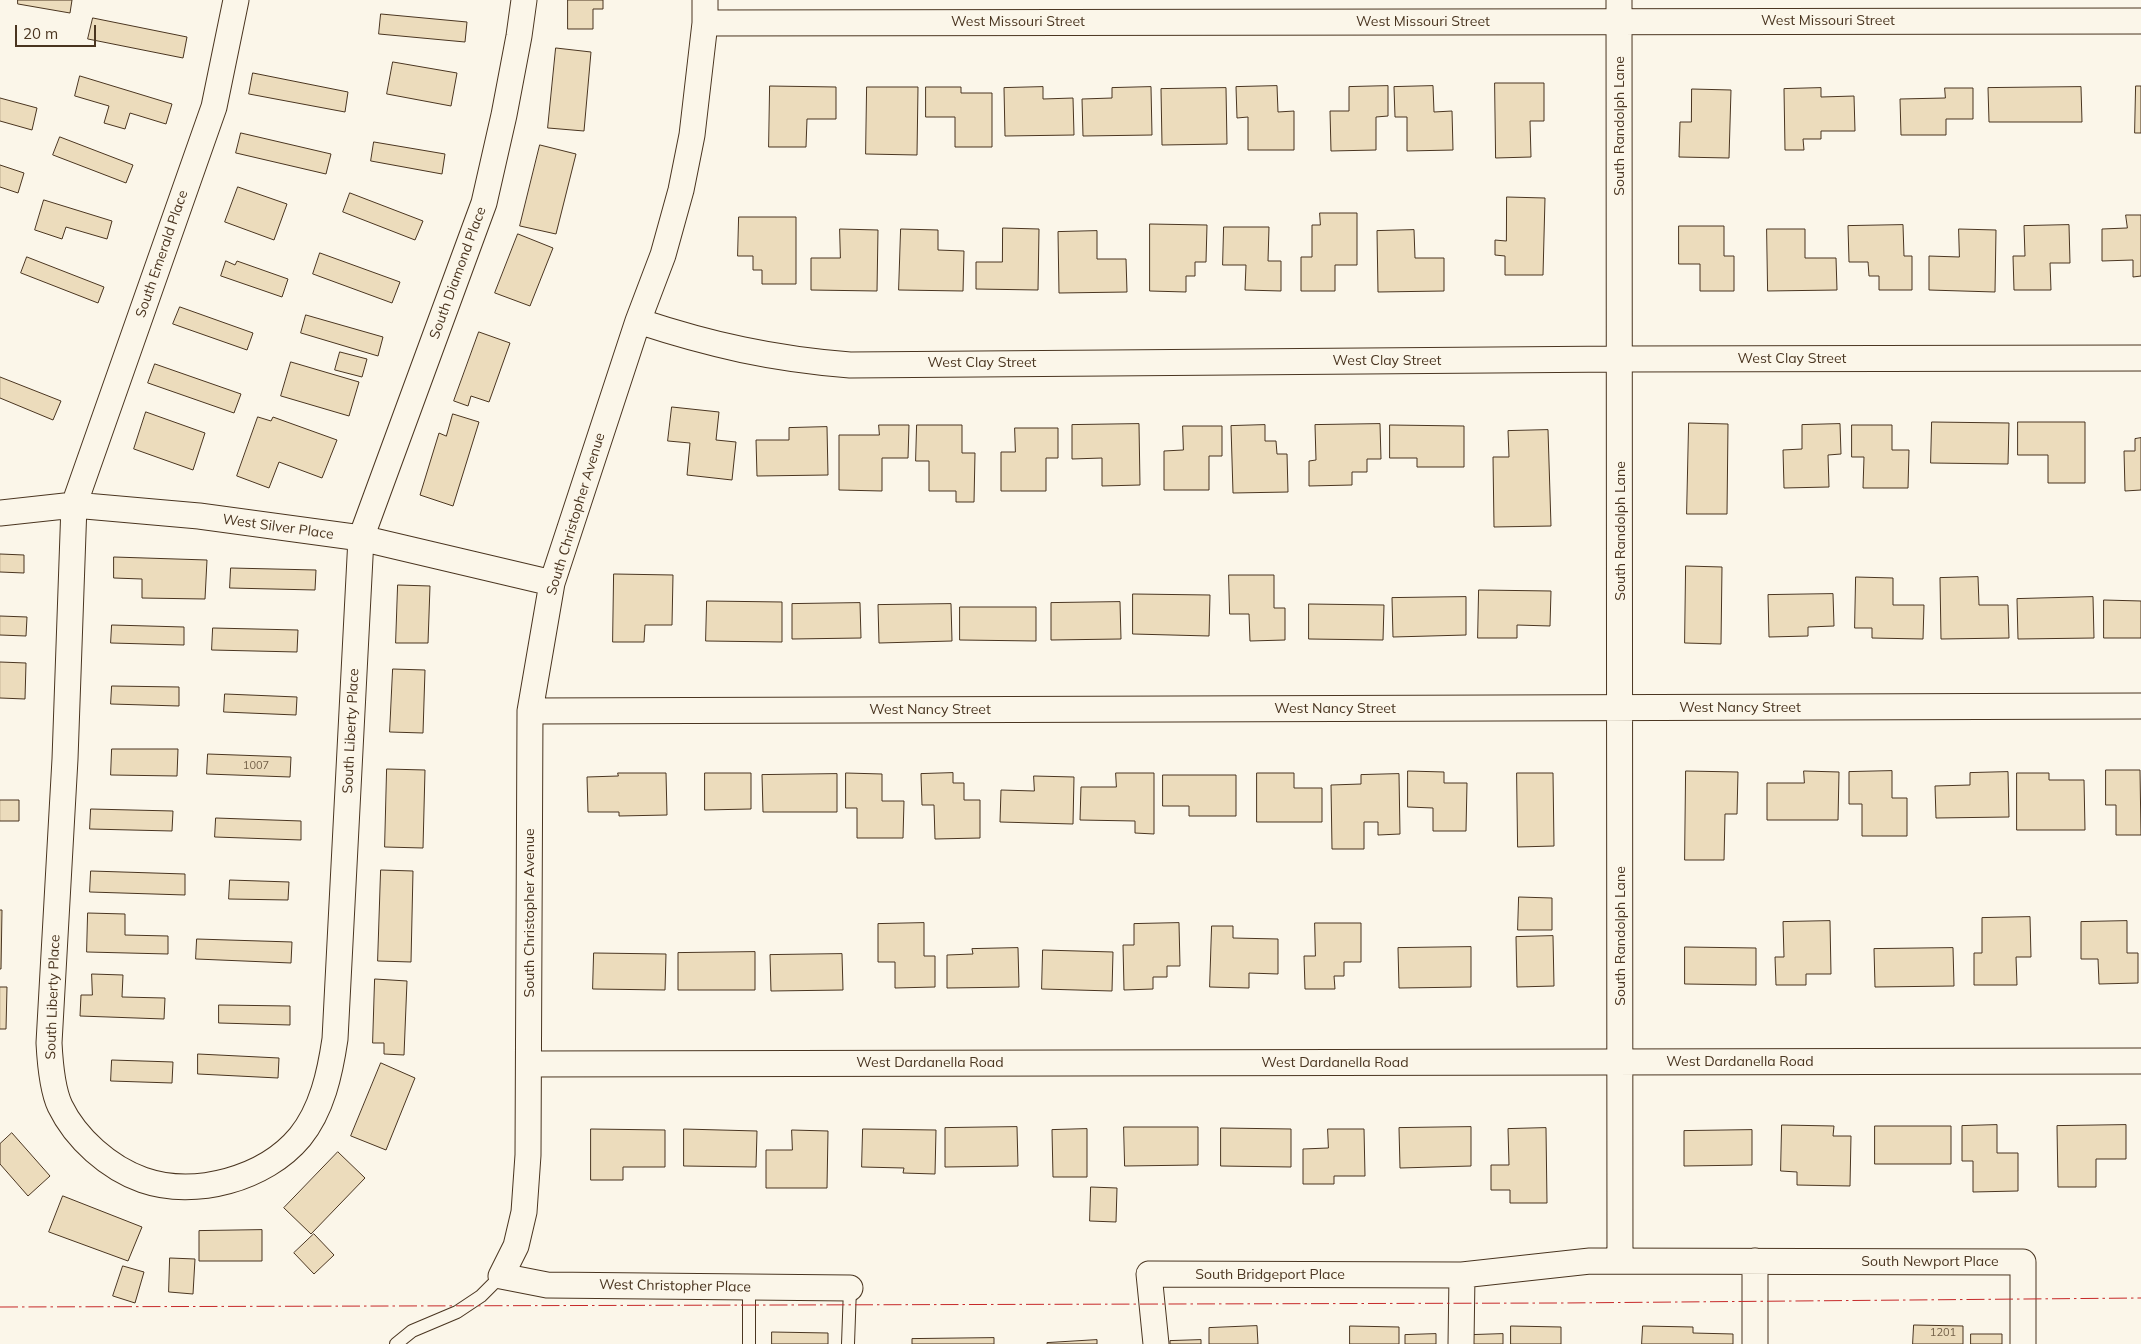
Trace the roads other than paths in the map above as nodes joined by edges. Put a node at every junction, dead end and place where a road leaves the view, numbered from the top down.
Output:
1 (236, 0) edge
2 (524, 0) edge
3 (1619, 11) edge
4 (705, 12) edge
5 (2141, 21) edge
6 (638, 321) junction
7 (2141, 358) edge
8 (1621, 359) junction
9 (74, 505) junction
10 (0, 513) edge
11 (361, 538) junction
12 (552, 583) junction
13 (2141, 706) edge
14 (1621, 708) junction
15 (530, 711) junction
16 (2141, 1061) edge
17 (1621, 1063) junction
18 (530, 1064) junction
19 (1620, 1262) junction
20 (1755, 1262) junction
21 (1462, 1275) junction
22 (501, 1276) junction
23 (749, 1287) junction
24 (850, 1288) joint
25 (396, 1344) edge
26 (749, 1344) edge
27 (848, 1344) edge
28 (1156, 1344) edge
29 (1461, 1344) edge
30 (1755, 1344) edge
31 (2023, 1344) edge

1 - 9 street, South Emerald Place
2 - 11 street, South Diamond Place
3 - 4 street, West Missouri Street
3 - 5 street, West Missouri Street
3 - 8 street, South Randolph Lane
4 - 6 street, South Christopher Avenue
6 - 8 street, West Clay Street
6 - 12 street, South Christopher Avenue
7 - 8 street, West Clay Street
8 - 14 street, South Randolph Lane
9 - 10 street, West Silver Place
9 - 11 street, West Silver Place
9 - 11 street, South Liberty Place
11 - 12 street, West Silver Place
12 - 15 street, South Christopher Avenue
13 - 14 street, West Nancy Street
14 - 15 street, West Nancy Street
14 - 17 street, South Randolph Lane
15 - 18 street, South Christopher Avenue
16 - 17 street, West Dardanella Road
17 - 18 street, West Dardanella Road
17 - 19 street
18 - 22 street, South Christopher Avenue
19 - 20 street, South Newport Place
19 - 21 street, South Bridgeport Place
20 - 30 street
20 - 31 street, South Newport Place
21 - 28 street, South Bridgeport Place
21 - 29 street
22 - 23 street, West Christopher Place
22 - 25 lane
23 - 24 street, West Christopher Place
23 - 26 lane
24 - 27 lane

